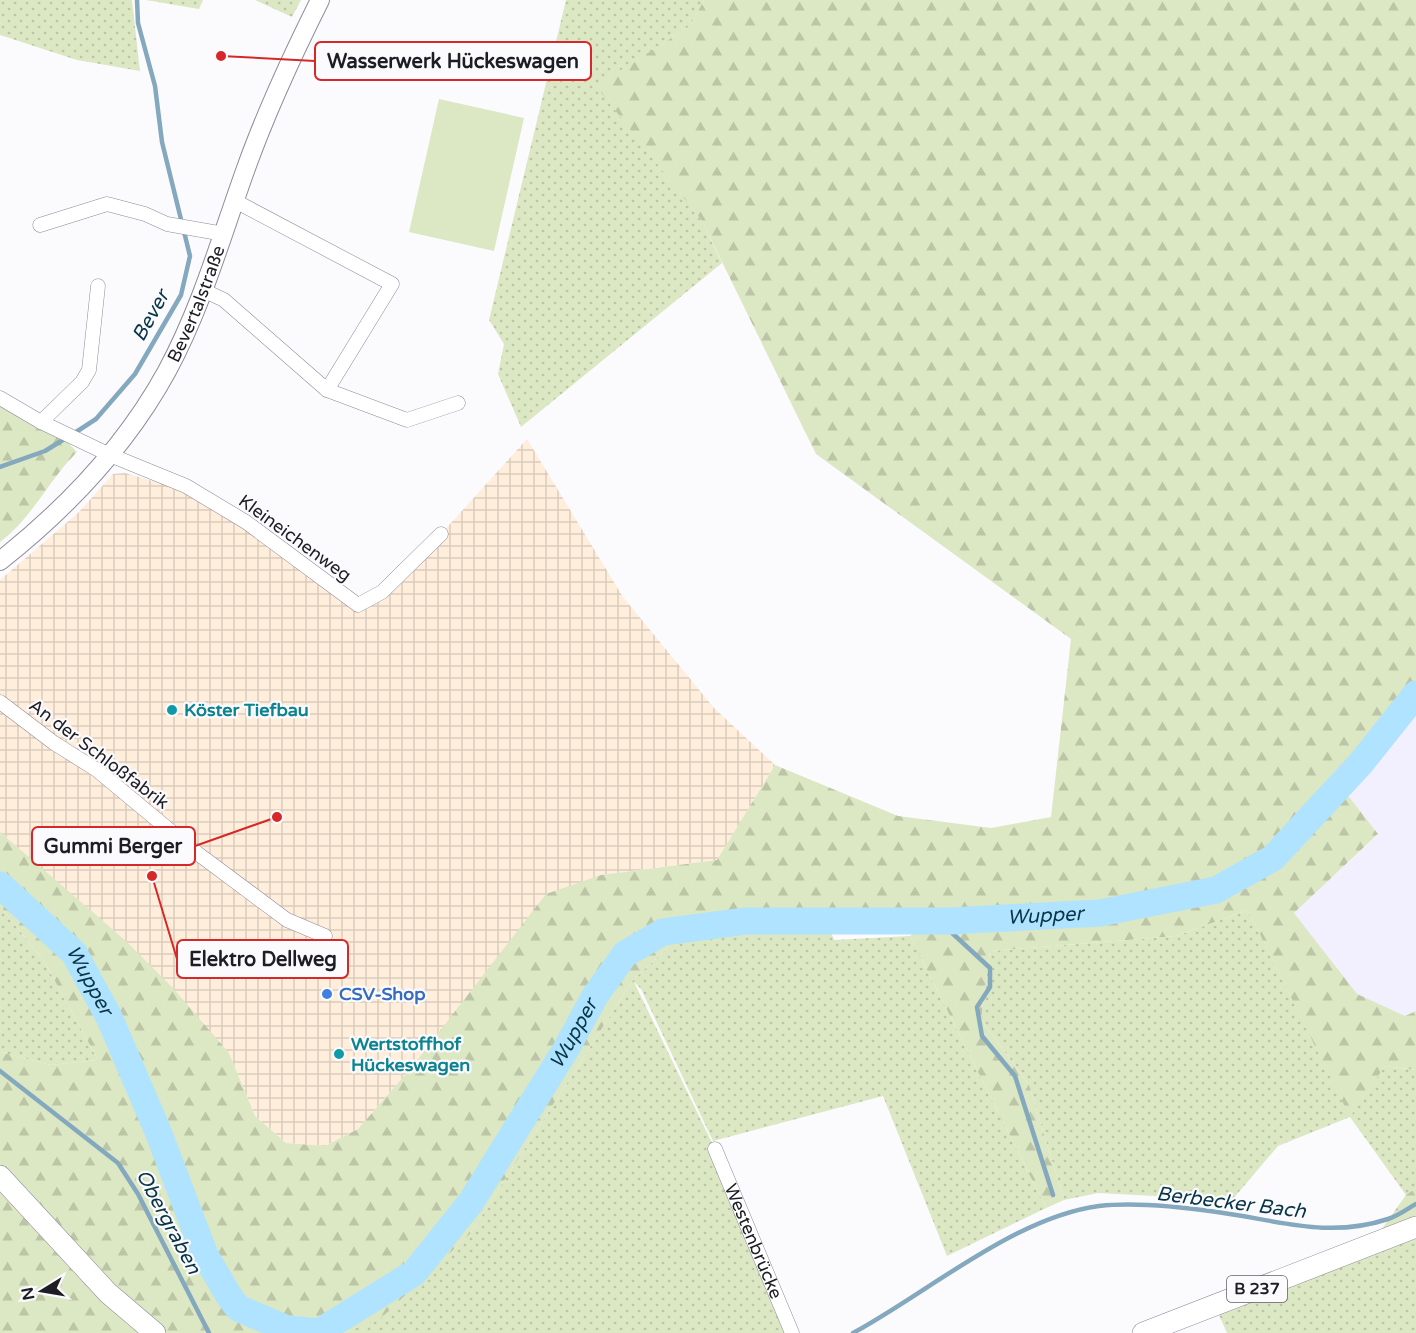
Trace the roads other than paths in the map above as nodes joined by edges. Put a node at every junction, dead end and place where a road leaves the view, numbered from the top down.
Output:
1 (320, 0) edge
2 (235, 201) junction
3 (40, 225) dead end
4 (224, 234) junction
5 (98, 286) dead end
6 (203, 290) junction
7 (327, 390) junction
8 (0, 398) edge
9 (458, 403) dead end
10 (40, 422) junction
11 (110, 455) junction
12 (441, 534) dead end
13 (0, 561) edge
14 (0, 702) edge
15 (325, 936) dead end
16 (716, 1149) dead end
17 (0, 1176) edge
18 (1416, 1227) edge
19 (154, 1333) edge
20 (792, 1333) edge
21 (1143, 1333) edge

1 - 2 street, Bevertalstraße
2 - 4 street, Bevertalstraße
2 - 7 street
3 - 4 street
4 - 6 street, Bevertalstraße
5 - 10 street
6 - 7 street
6 - 11 street, Bevertalstraße
7 - 9 street
8 - 10 street
10 - 11 street
11 - 12 street, Kleineichenweg
11 - 13 street, Bevertalstraße
14 - 15 street, An der Schloßfabrik
16 - 20 street, Westenbrücke
17 - 19 main road
18 - 21 main road, B 237

